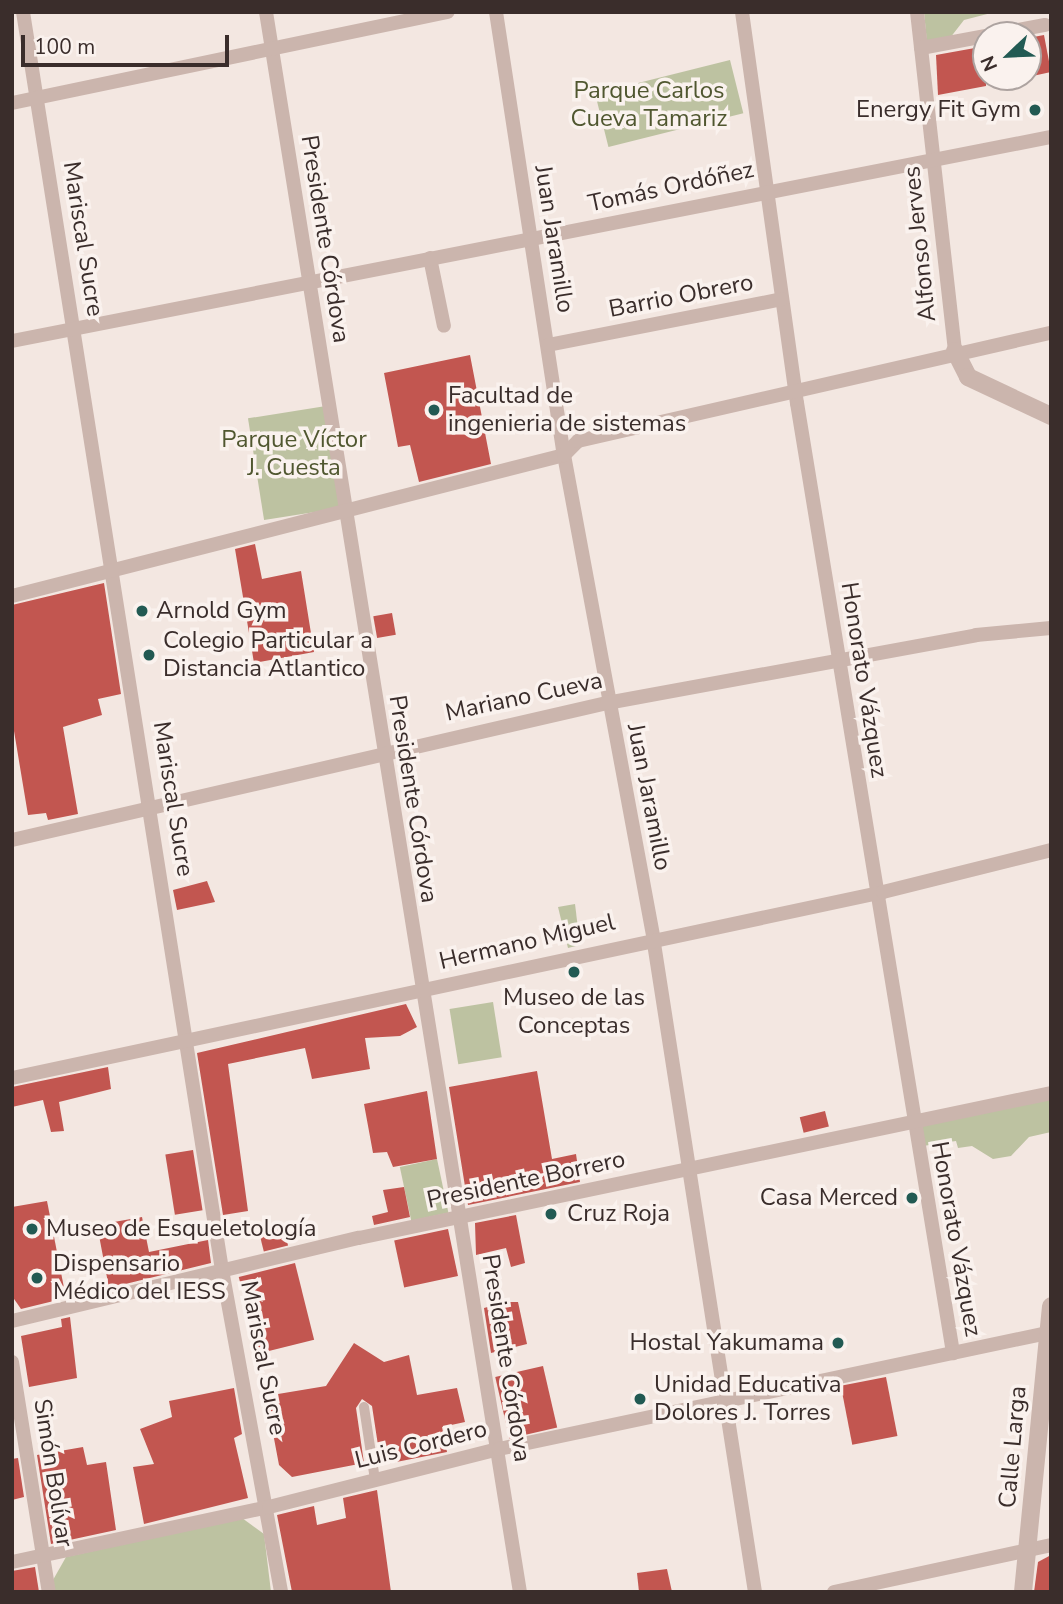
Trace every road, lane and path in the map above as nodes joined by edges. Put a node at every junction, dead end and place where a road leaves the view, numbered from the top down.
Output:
1 (23, 12) edge
2 (266, 12) edge
3 (496, 12) edge
4 (742, 12) edge
5 (917, 12) edge
6 (439, 13) edge
7 (1045, 24) dead end
8 (1042, 25) edge
9 (972, 38) edge
10 (921, 48) junction
11 (272, 49) junction
12 (38, 97) junction
13 (12, 103) edge
14 (1051, 136) edge
15 (936, 160) junction
16 (769, 190) junction
17 (531, 239) junction
18 (430, 258) junction
19 (309, 282) junction
20 (782, 299) junction
21 (444, 326) dead end
22 (73, 327) junction
23 (1051, 333) edge
24 (12, 341) edge
25 (548, 345) junction
26 (955, 351) junction
27 (796, 393) junction
28 (1051, 416) edge
29 (564, 455) junction
30 (345, 512) junction
31 (113, 570) junction
32 (12, 596) edge
33 (1051, 628) edge
34 (838, 658) junction
35 (607, 703) junction
36 (383, 751) junction
37 (152, 807) junction
38 (12, 840) edge
39 (1051, 850) edge
40 (875, 893) junction
41 (653, 937) junction
42 (420, 989) junction
43 (185, 1037) junction
44 (12, 1078) edge
45 (1051, 1093) edge
46 (911, 1123) junction
47 (689, 1167) junction
48 (459, 1219) junction
49 (222, 1269) junction
50 (1051, 1306) edge
51 (12, 1321) edge
52 (1048, 1333) junction
53 (953, 1353) junction
54 (12, 1362) edge
55 (724, 1401) junction
56 (363, 1407) dead end
57 (499, 1449) junction
58 (375, 1480) junction
59 (270, 1507) junction
60 (1051, 1545) edge
61 (1030, 1546) junction
62 (43, 1555) junction
63 (12, 1562) edge
64 (49, 1592) edge
65 (281, 1592) edge
66 (520, 1592) edge
67 (755, 1592) edge
68 (834, 1592) edge
69 (1023, 1592) edge

1 - 12 street, Mariscal Sucre
2 - 11 street, Presidente Córdova
3 - 17 street, Juan Jaramillo
4 - 16 street, Honorato Vázquez
5 - 10 street, Alfonso Jerves
6 - 11 street
7 - 8 street
9 - 10 street
10 - 15 street, Alfonso Jerves
11 - 12 street
11 - 19 street, Presidente Córdova
12 - 13 street
12 - 22 street, Mariscal Sucre
14 - 15 street, Tomás Ordóñez
15 - 16 street, Tomás Ordóñez
15 - 26 street, Alfonso Jerves
16 - 17 street, Tomás Ordóñez
16 - 20 street, Honorato Vázquez
17 - 18 street, Tomás Ordóñez
17 - 25 street, Juan Jaramillo
18 - 19 street, Tomás Ordóñez
18 - 21 street
19 - 22 street, Tomás Ordóñez
19 - 30 street, Presidente Córdova
20 - 25 street, Barrio Obrero
20 - 27 street, Honorato Vázquez
22 - 24 street, Tomás Ordóñez
22 - 31 street, Mariscal Sucre
23 - 26 street
25 - 29 street, Juan Jaramillo
26 - 27 street
26 - 28 street, Alfonso Jerves
27 - 29 street
27 - 34 street, Honorato Vázquez
29 - 30 street
29 - 35 street, Juan Jaramillo
30 - 31 street
30 - 36 street, Presidente Córdova
31 - 32 street
31 - 37 street, Mariscal Sucre
33 - 34 street, Mariano Cueva
34 - 35 street, Mariano Cueva
34 - 40 street, Honorato Vázquez
35 - 36 street, Mariano Cueva
35 - 41 street, Juan Jaramillo
36 - 37 street, Mariano Cueva
36 - 42 street, Presidente Córdova
37 - 38 street, Mariano Cueva
37 - 43 street, Mariscal Sucre
39 - 40 street, Hermano Miguel
40 - 41 street, Hermano Miguel
40 - 46 street, Honorato Vázquez
41 - 42 street, Hermano Miguel
41 - 47 street, Juan Jaramillo
42 - 43 street, Hermano Miguel
42 - 48 street, Presidente Córdova
43 - 44 street, Hermano Miguel
43 - 49 street, Mariscal Sucre
45 - 46 street, Presidente Borrero
46 - 47 street, Presidente Borrero
46 - 53 street, Honorato Vázquez
47 - 48 street, Presidente Borrero
47 - 55 street, Juan Jaramillo
48 - 49 street, Presidente Borrero
48 - 57 street, Presidente Córdova
49 - 51 street, Presidente Borrero
49 - 59 street, Mariscal Sucre
50 - 52 street, Calle Larga
52 - 53 street, Luis Cordero
52 - 61 street, Calle Larga
53 - 55 street, Luis Cordero
54 - 62 street, Simón Bolívar
55 - 57 street, Luis Cordero
55 - 67 street, Juan Jaramillo
56 - 58 street
57 - 58 street, Luis Cordero
57 - 66 street, Presidente Córdova
58 - 59 street, Luis Cordero
59 - 62 street, Luis Cordero
59 - 65 street, Mariscal Sucre
60 - 61 street
61 - 68 street
61 - 69 street, Calle Larga
62 - 63 street, Luis Cordero
62 - 64 street, Simón Bolívar

